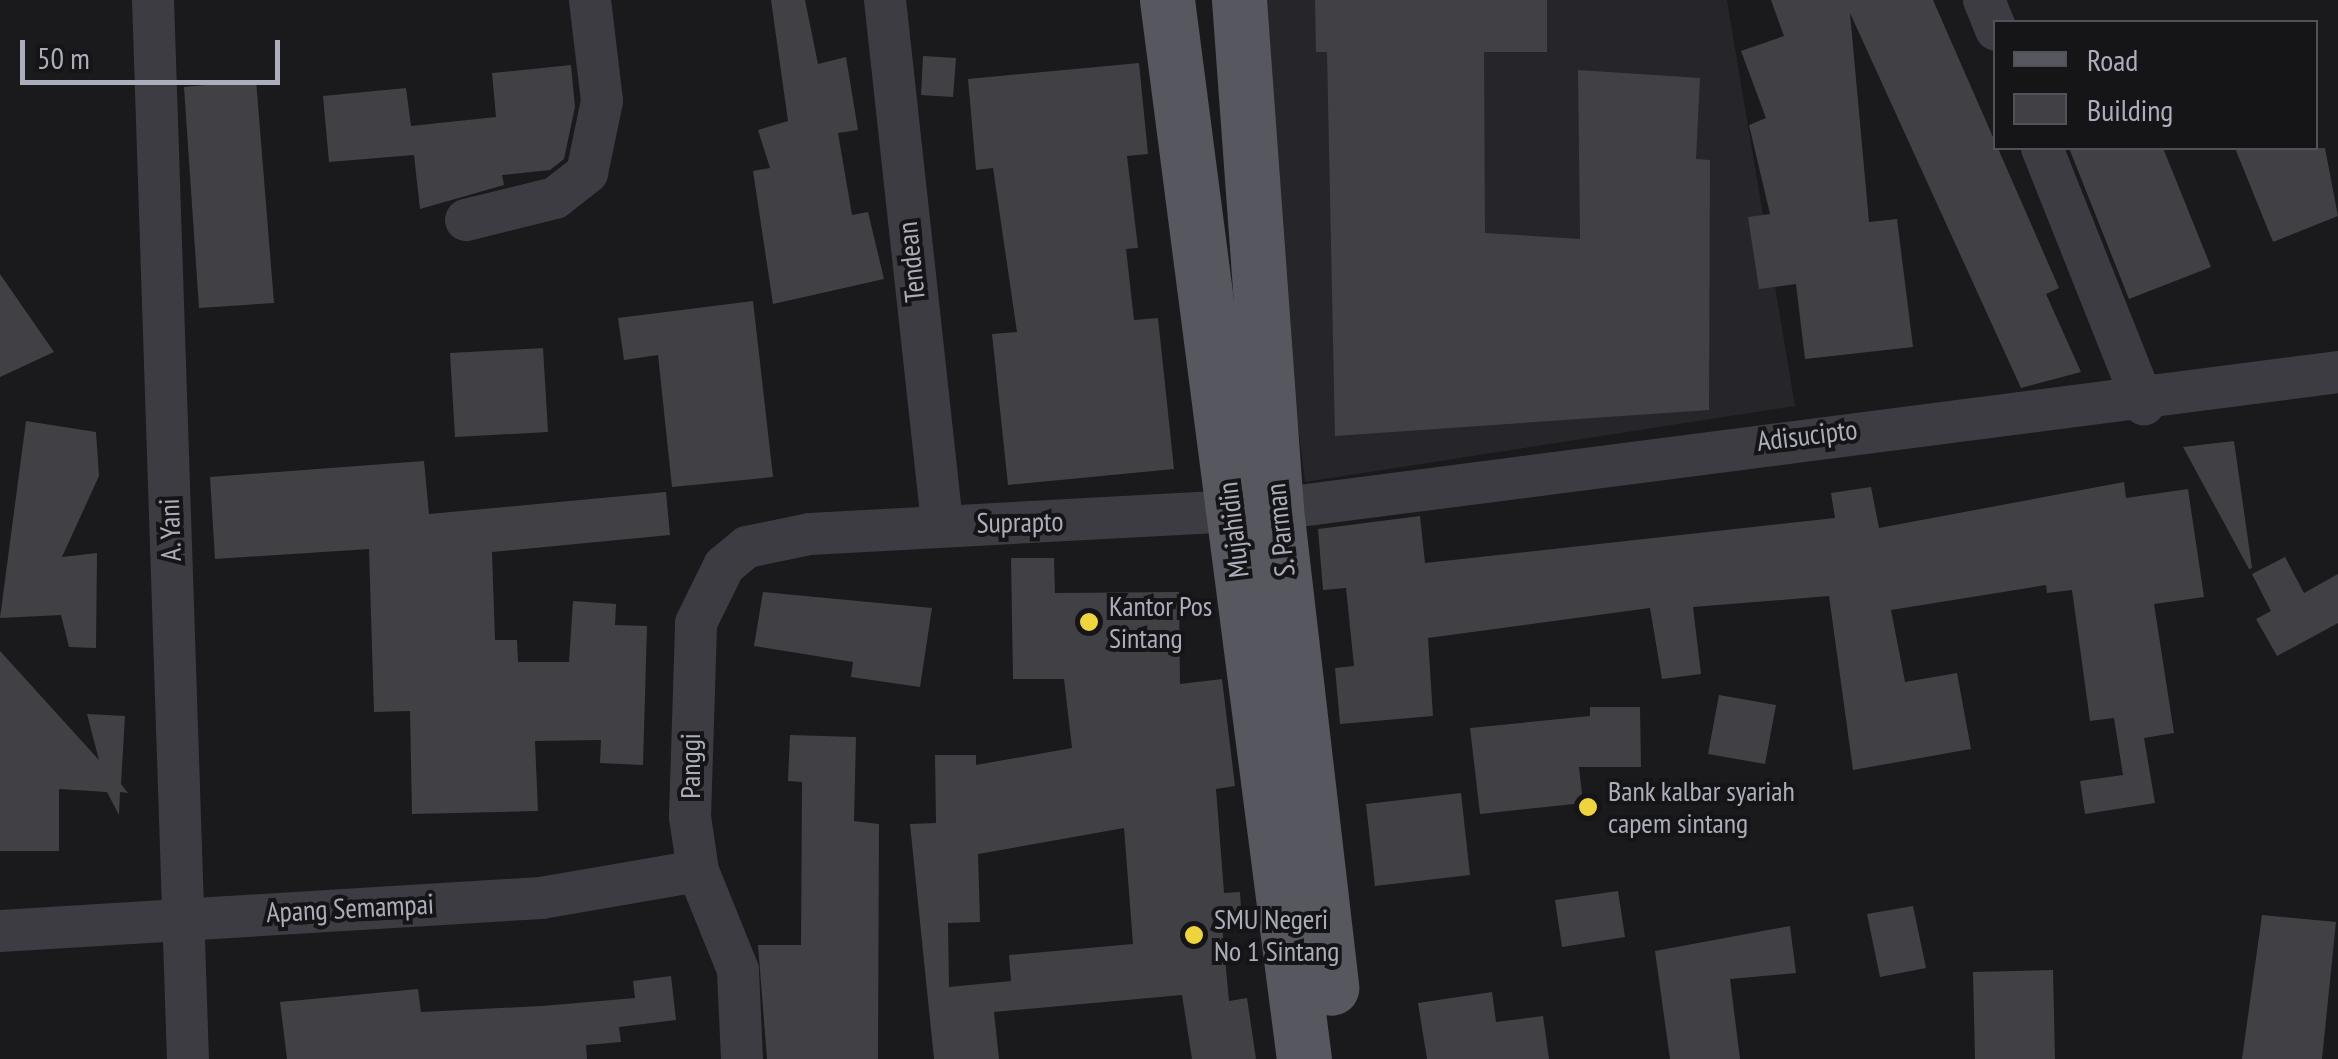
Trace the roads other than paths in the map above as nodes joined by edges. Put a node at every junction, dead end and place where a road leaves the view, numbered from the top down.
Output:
1 (153, 0) edge
2 (590, 0) edge
3 (885, 0) edge
4 (1167, 0) edge
5 (1238, 0) edge
6 (2043, 150) edge
7 (466, 220) dead end
8 (2338, 372) edge
9 (2144, 404) junction
10 (1253, 510) junction
11 (942, 523) junction
12 (810, 534) joint
13 (698, 871) junction
14 (182, 916) junction
15 (0, 932) edge
16 (188, 1059) edge
17 (742, 1059) edge
18 (1304, 1059) edge
19 (1338, 1059) edge

1 - 14 street, A. Yani
2 - 7 street
3 - 11 street, Tendean
4 - 10 main road, Mujahidin
5 - 10 main road, S. Parman
6 - 9 street
8 - 9 street, Adisucipto
9 - 10 street, Adisucipto
10 - 11 street, Suprapto
10 - 18 main road, Mujahidin
10 - 19 main road, S. Parman
11 - 12 street, Suprapto
12 - 13 street, Panggi
13 - 14 street, Apang Semampai
13 - 17 street, Panggi
14 - 15 street, Apang Semampai
14 - 16 street, A. Yani

